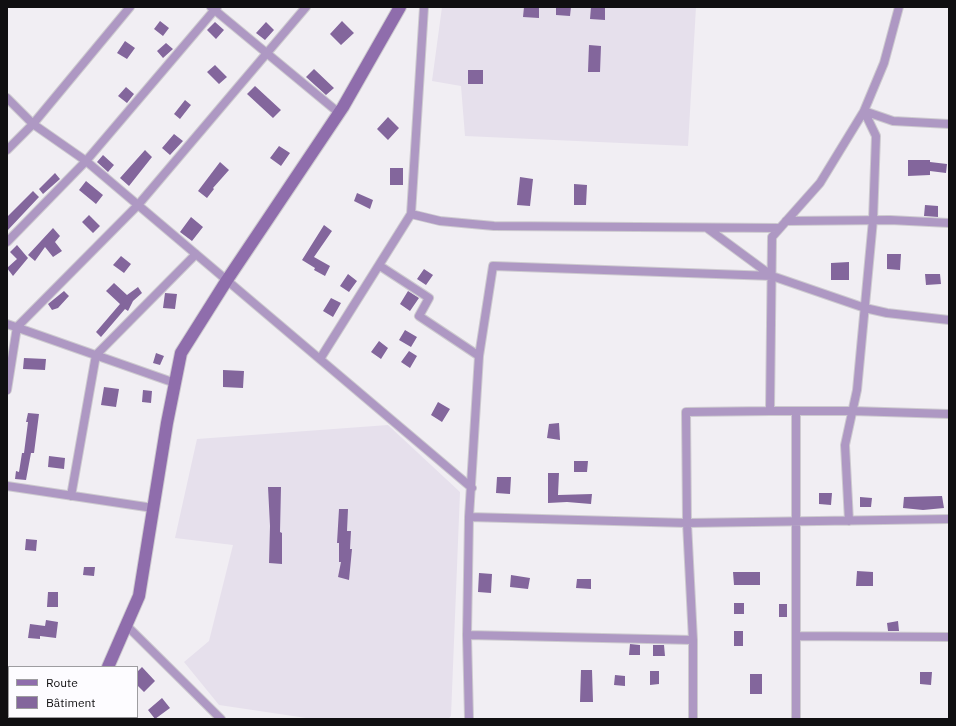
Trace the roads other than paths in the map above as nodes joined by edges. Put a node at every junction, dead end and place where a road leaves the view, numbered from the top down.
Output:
1 (130, 7) edge
2 (306, 7) edge
3 (400, 7) edge
4 (424, 7) edge
5 (899, 7) edge
6 (214, 8) edge
7 (267, 54) junction
8 (7, 98) edge
9 (864, 111) junction
10 (339, 113) junction
11 (34, 124) junction
12 (949, 124) edge
13 (7, 150) edge
14 (86, 161) junction
15 (138, 205) junction
16 (411, 214) junction
17 (873, 220) junction
18 (786, 221) junction
19 (949, 223) edge
20 (707, 228) junction
21 (780, 228) junction
22 (7, 242) edge
23 (196, 254) junction
24 (380, 266) junction
25 (772, 276) junction
26 (227, 280) junction
27 (865, 308) junction
28 (949, 320) edge
29 (7, 324) edge
30 (17, 327) junction
31 (96, 355) junction
32 (479, 356) junction
33 (320, 359) junction
34 (175, 383) junction
35 (7, 390) edge
36 (770, 411) junction
37 (796, 411) junction
38 (852, 411) junction
39 (949, 414) edge
40 (7, 486) edge
41 (472, 488) junction
42 (71, 496) junction
43 (153, 508) junction
44 (469, 517) junction
45 (949, 519) edge
46 (849, 521) junction
47 (795, 522) junction
48 (687, 523) junction
49 (126, 626) junction
50 (467, 635) junction
51 (796, 636) junction
52 (949, 637) edge
53 (693, 640) junction
54 (108, 666) edge
55 (222, 719) edge
56 (469, 719) edge
57 (693, 719) edge
58 (796, 719) edge

1 - 11 street
2 - 7 street
3 - 10 street
4 - 16 street
5 - 9 street
6 - 7 street
6 - 14 street
7 - 10 street
7 - 15 street
8 - 11 street
9 - 12 street
9 - 17 street
9 - 18 street
10 - 26 street
11 - 13 street
11 - 14 street
14 - 15 street
14 - 22 street
15 - 23 street
15 - 30 street
16 - 20 street
16 - 24 street
17 - 18 street
17 - 19 street
17 - 27 street
18 - 21 street
20 - 21 street
20 - 25 street
21 - 25 street
23 - 26 street
23 - 31 street
24 - 32 street
24 - 33 street
25 - 27 street
25 - 32 street
25 - 36 street
26 - 33 street
26 - 34 street
27 - 28 street
27 - 38 street
29 - 30 street
30 - 31 street
30 - 35 street
31 - 34 street
31 - 42 street
32 - 41 street
33 - 41 street
34 - 43 street
36 - 37 street
36 - 48 street
37 - 38 street
37 - 47 street
38 - 39 street
38 - 46 street
40 - 42 street
41 - 44 street
42 - 43 street
43 - 49 street
44 - 48 street
44 - 50 street
45 - 46 street
46 - 47 street
47 - 48 street
47 - 51 street
48 - 53 street
49 - 54 street
49 - 55 street
50 - 53 street
50 - 56 street
51 - 52 street
51 - 58 street
53 - 57 street

